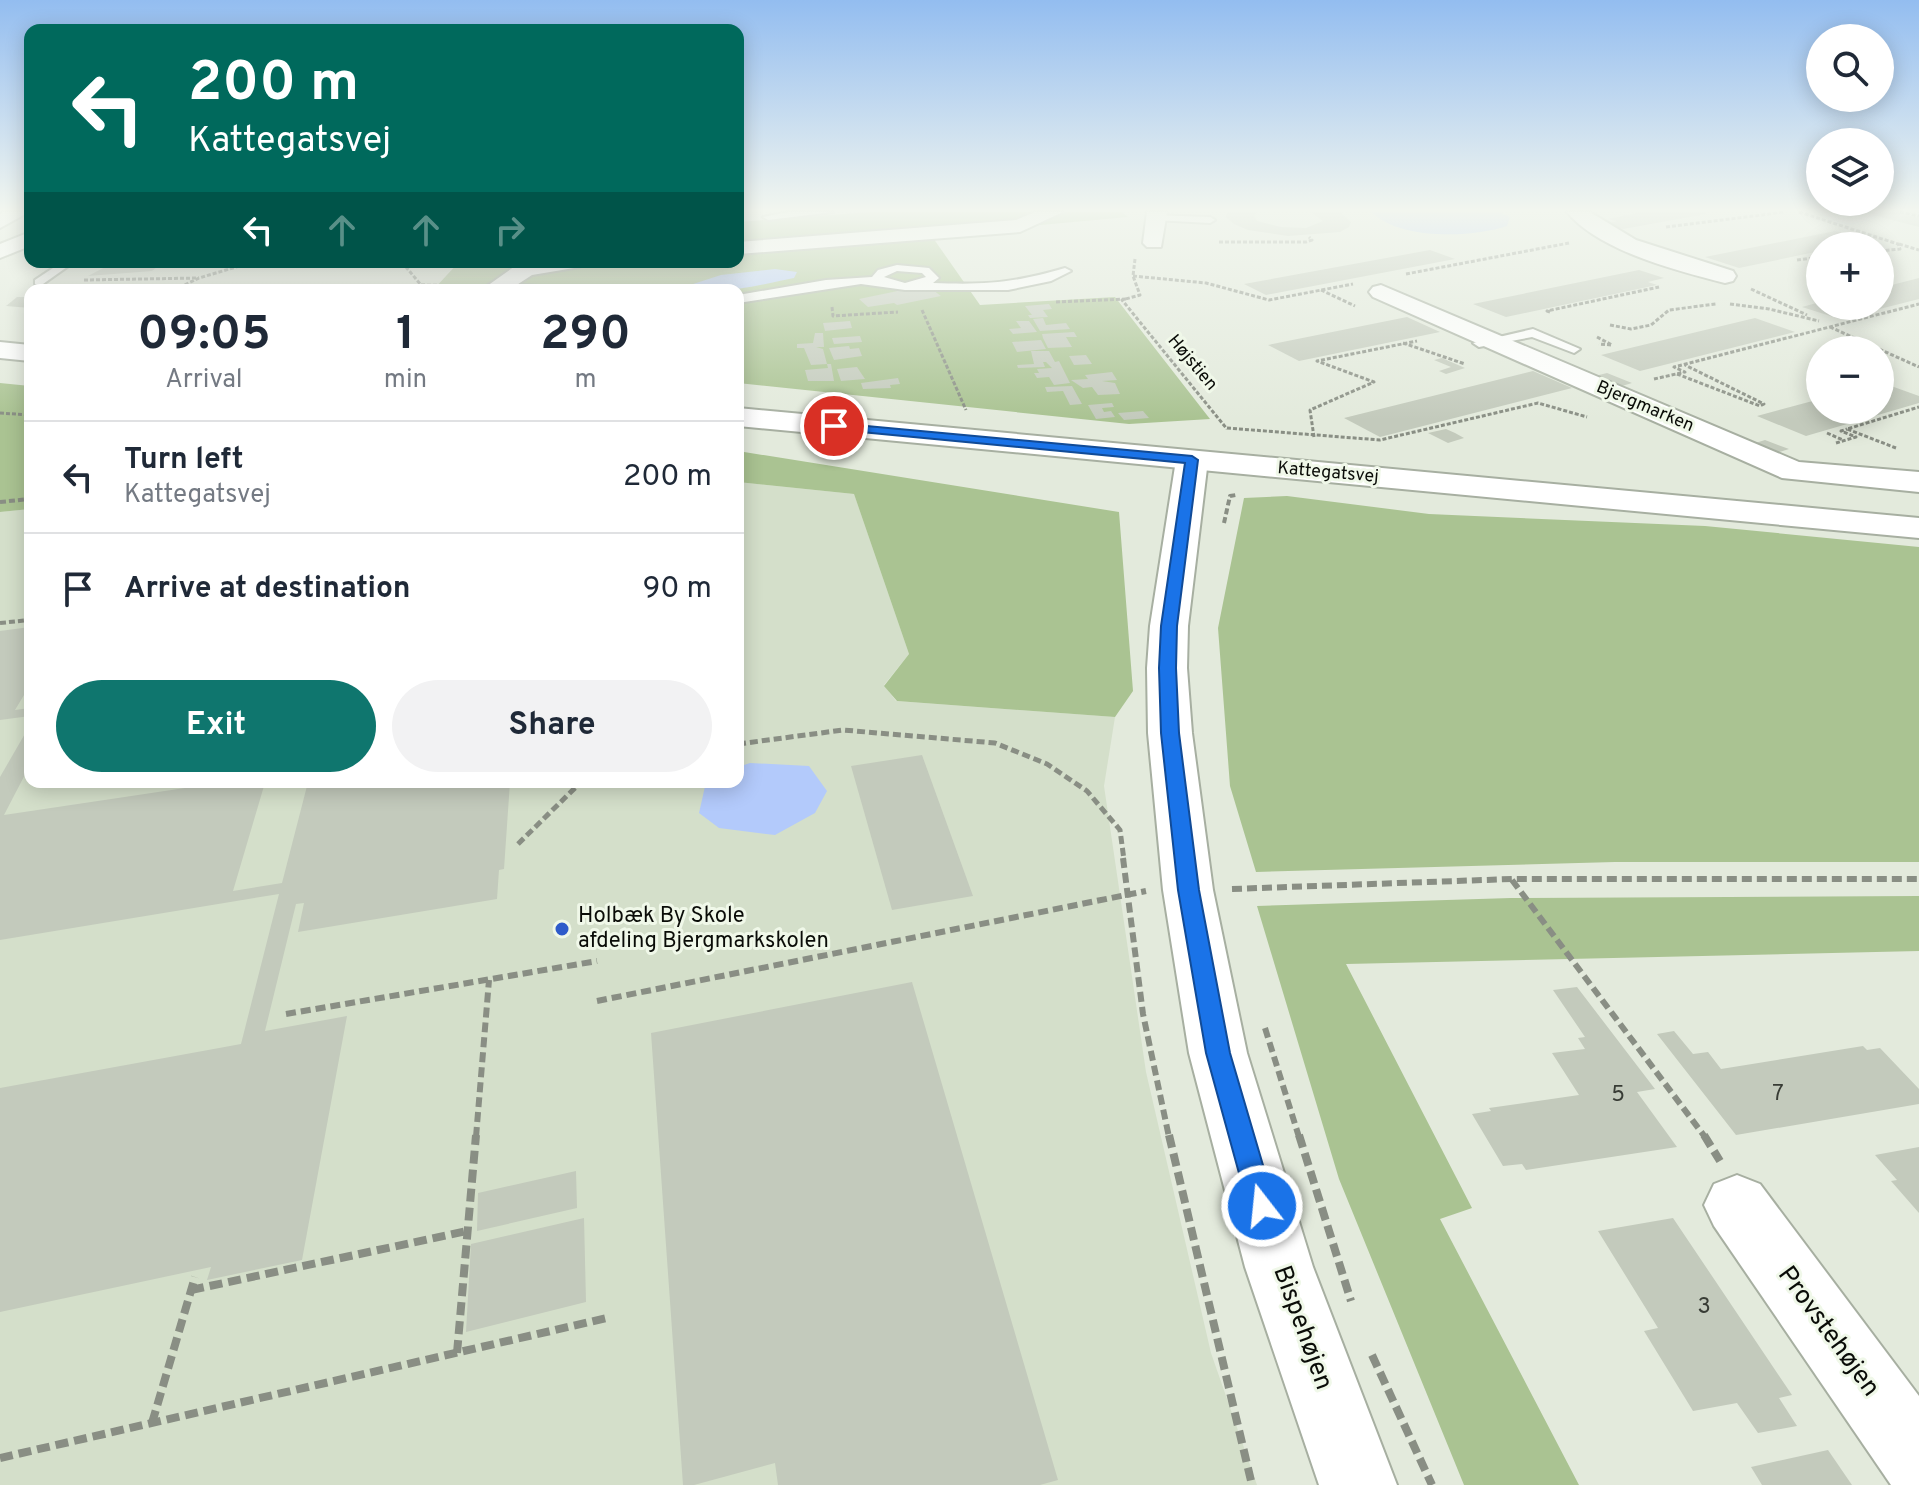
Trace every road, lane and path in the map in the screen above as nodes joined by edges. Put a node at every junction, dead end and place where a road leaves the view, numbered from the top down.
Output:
1 (67, 281) edge
2 (871, 281) edge
3 (881, 281) edge
4 (926, 281) edge
5 (1040, 281) edge
6 (1135, 281) edge
7 (1691, 281) edge
8 (1735, 281) edge
9 (39, 282) edge
10 (910, 286) junction
11 (1381, 292) dead end
12 (744, 298) edge
13 (1919, 304) edge
14 (922, 310) dead end
15 (1560, 317) dead end
16 (1819, 321) junction
17 (1610, 325) dead end
18 (1831, 327) junction
19 (1586, 331) dead end
20 (1414, 340) dead end
21 (1492, 340) junction
22 (0, 341) edge
23 (1593, 341) dead end
24 (24, 343) edge
25 (1574, 349) dead end
26 (0, 350) edge
27 (24, 352) edge
28 (1518, 360) dead end
29 (1684, 364) junction
30 (1919, 367) edge
31 (1677, 374) junction
32 (1608, 391) junction
33 (1919, 407) edge
34 (0, 413) edge
35 (968, 414) dead end
36 (24, 415) edge
37 (744, 417) edge
38 (1595, 419) dead end
39 (1847, 429) junction
40 (1314, 437) junction
41 (1845, 441) dead end
42 (1217, 443) junction
43 (1905, 452) dead end
44 (1289, 469) junction
45 (1919, 482) edge
46 (24, 500) edge
47 (0, 502) edge
48 (1223, 525) dead end
49 (1919, 528) edge
50 (24, 621) edge
51 (0, 623) edge
52 (744, 743) edge
53 (575, 788) edge
54 (518, 844) dead end
55 (1512, 879) junction
56 (1919, 879) edge
57 (1221, 889) junction
58 (1129, 892) junction
59 (597, 961) dead end
60 (489, 980) junction
61 (597, 1001) dead end
62 (286, 1014) dead end
63 (1263, 1021) dead end
64 (1737, 1205) joint
65 (467, 1231) junction
66 (195, 1277) dead end
67 (191, 1290) junction
68 (1355, 1314) dead end
69 (607, 1318) dead end
70 (1366, 1343) dead end
71 (457, 1353) junction
72 (151, 1423) junction
73 (0, 1458) edge
74 (1919, 1459) edge
75 (1252, 1485) edge
76 (1358, 1485) edge
77 (1432, 1485) edge

1 - 9 path
2 - 12 lane
3 - 10 lane
4 - 10 lane
5 - 10 lane
6 - 42 path, Højstien
7 - 15 path
8 - 16 path
11 - 21 street, Bjergmarken
13 - 18 path
14 - 35 path
16 - 17 path
16 - 18 path
18 - 29 path
18 - 30 path
19 - 23 path
20 - 40 path
21 - 25 lane
21 - 28 lane
21 - 32 street, Bjergmarken
22 - 24 street
26 - 27 street
29 - 31 path
29 - 31 path
31 - 32 path
32 - 45 street, Bjergmarken
33 - 39 path
34 - 36 path
37 - 42 street, Kattegatsvej
38 - 40 path
39 - 41 path
39 - 43 path
40 - 42 path
42 - 44 street, Kattegatsvej
42 - 57 street, Bispehøjen
44 - 48 path
44 - 49 street, Kattegatsvej
46 - 47 path
50 - 51 path
52 - 58 path
53 - 54 path
55 - 56 path
55 - 57 path
55 - 64 path
57 - 58 path
57 - 76 street, Bispehøjen
58 - 61 path
58 - 75 path
59 - 60 path
60 - 62 path
60 - 65 path
63 - 68 path
64 - 74 street, Provstehøjen
65 - 67 path
65 - 71 path
66 - 67 path
67 - 72 path
69 - 71 path
70 - 77 path
71 - 72 path
72 - 73 path

